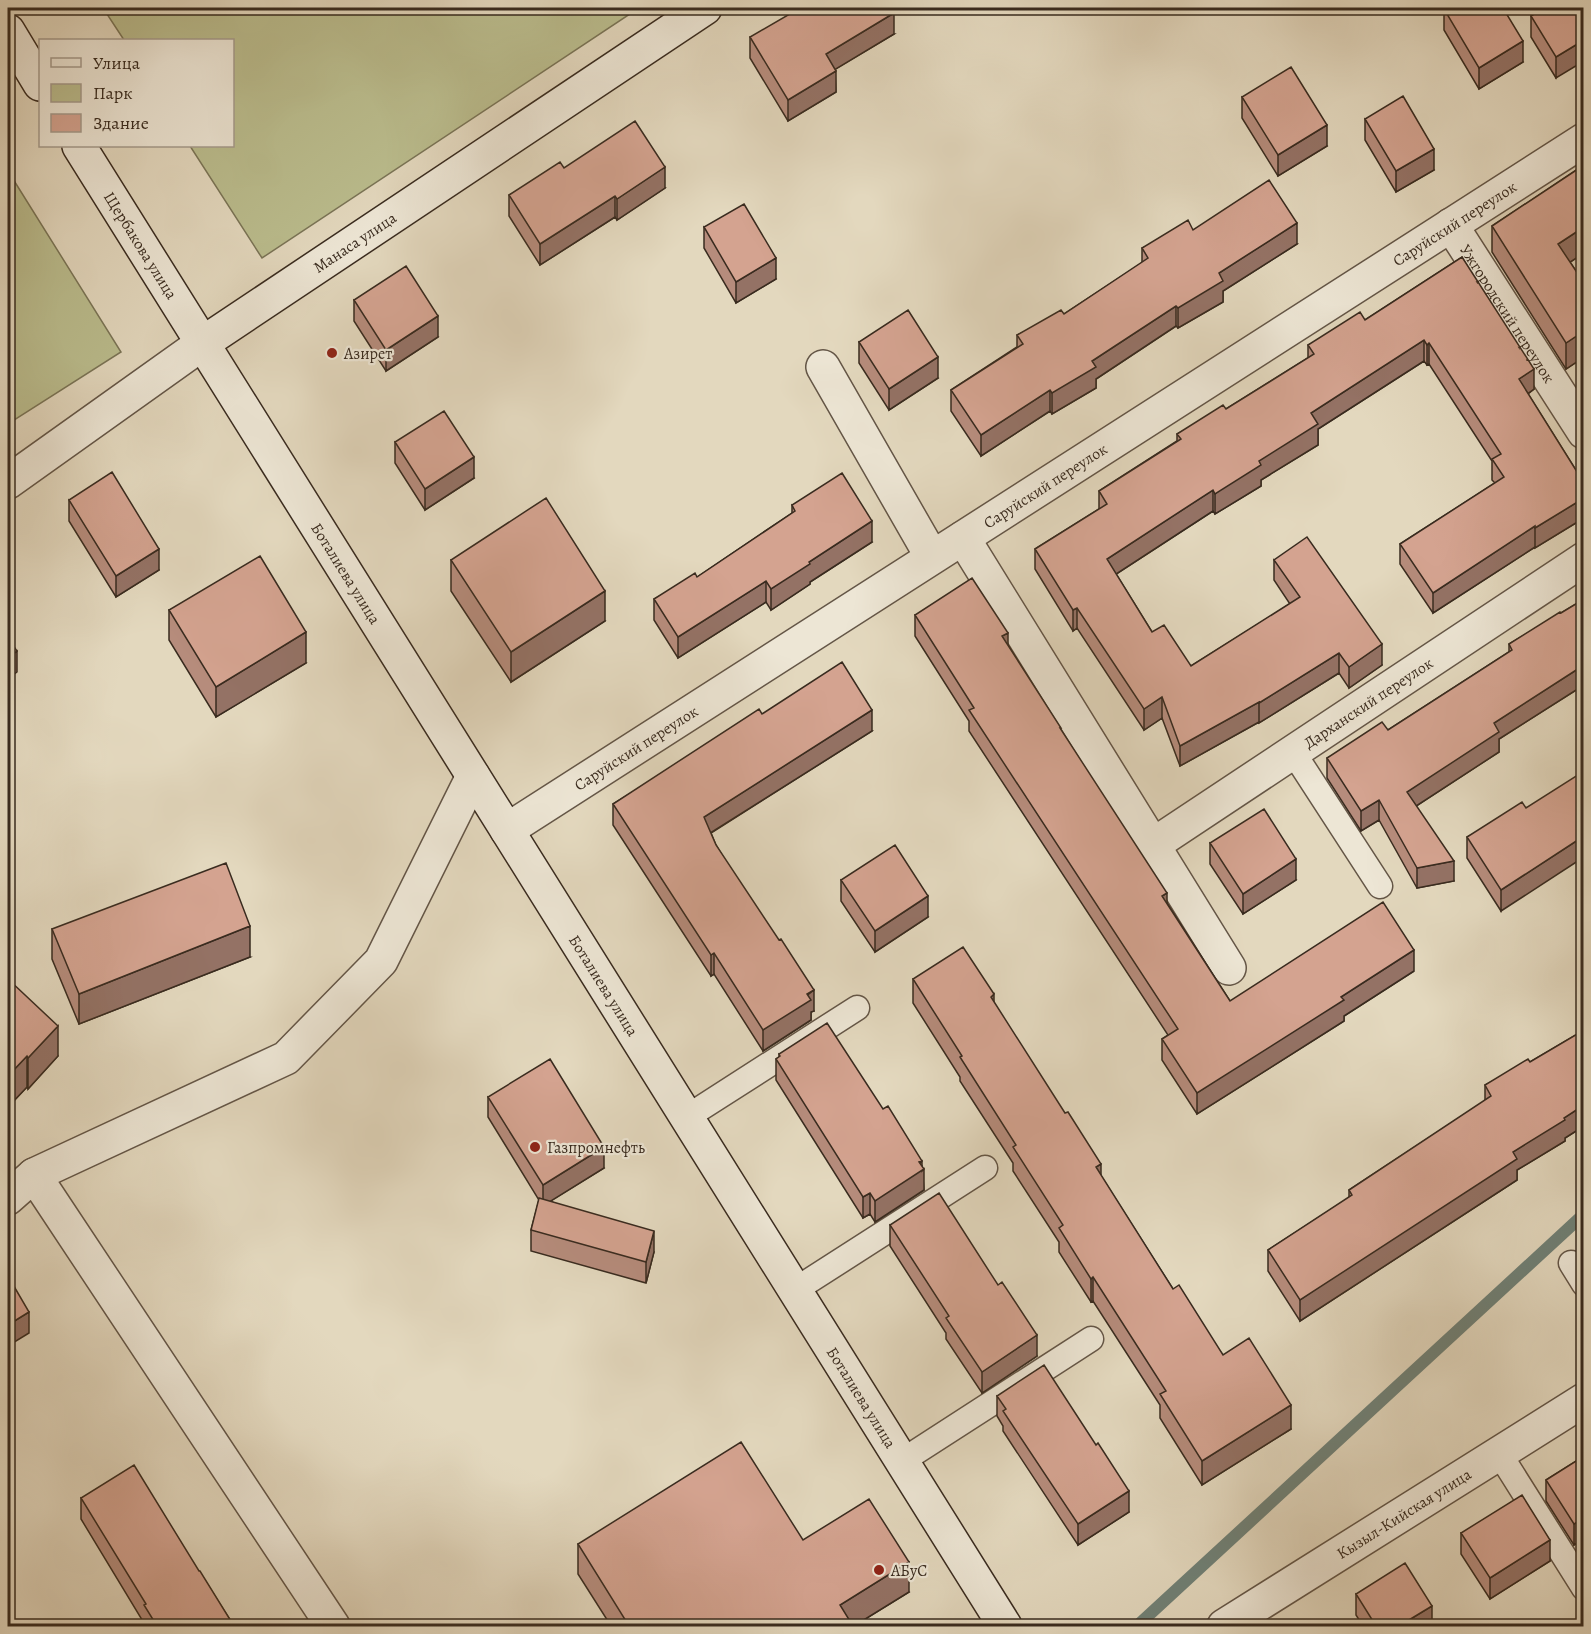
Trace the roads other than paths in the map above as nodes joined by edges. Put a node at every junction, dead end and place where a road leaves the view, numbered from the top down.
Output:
1 (705, 8) edge
2 (8, 31) edge
3 (39, 82) edge
4 (1584, 140) edge
5 (80, 147) edge
6 (1451, 225) junction
7 (203, 343) junction
8 (823, 367) dead end
9 (1584, 432) edge
10 (8, 482) edge
11 (963, 538) junction
12 (932, 557) junction
13 (1584, 560) edge
14 (1293, 752) junction
15 (473, 776) junction
16 (507, 830) junction
17 (1153, 845) junction
18 (1380, 885) dead end
19 (1229, 968) dead end
20 (857, 1008) dead end
21 (687, 1117) junction
22 (985, 1168) dead end
23 (34, 1174) junction
24 (8, 1198) edge
25 (1571, 1263) dead end
26 (1584, 1284) edge
27 (795, 1290) junction
28 (1091, 1339) dead end
29 (1584, 1400) edge
30 (1499, 1454) junction
31 (902, 1461) junction
32 (1584, 1588) edge
33 (1003, 1625) edge
34 (333, 1626) edge
35 (1224, 1626) edge

1 - 7 street, Манаса улица
2 - 3 street
4 - 6 street, Саруйский переулок
5 - 7 street, Щербакова улица
6 - 9 street, Ужгородский переулок
6 - 11 street, Саруйский переулок
7 - 10 street, Манаса улица
7 - 15 street, Боталиева улица
8 - 12 street
11 - 12 street, Саруйский переулок
11 - 17 street
12 - 16 street, Саруйский переулок
13 - 14 street, Дарханский переулок
14 - 17 street, Дарханский переулок
14 - 18 lane
15 - 16 street, Боталиева улица
15 - 23 street
16 - 21 street, Боталиева улица
17 - 19 street
20 - 21 lane
21 - 27 street, Боталиева улица
22 - 27 lane
23 - 24 street
23 - 34 street
25 - 26 lane
27 - 31 street, Боталиева улица
28 - 31 lane
29 - 30 street, Кызыл-Кийская улица
30 - 32 lane
30 - 35 street, Кызыл-Кийская улица
31 - 33 street, Боталиева улица

